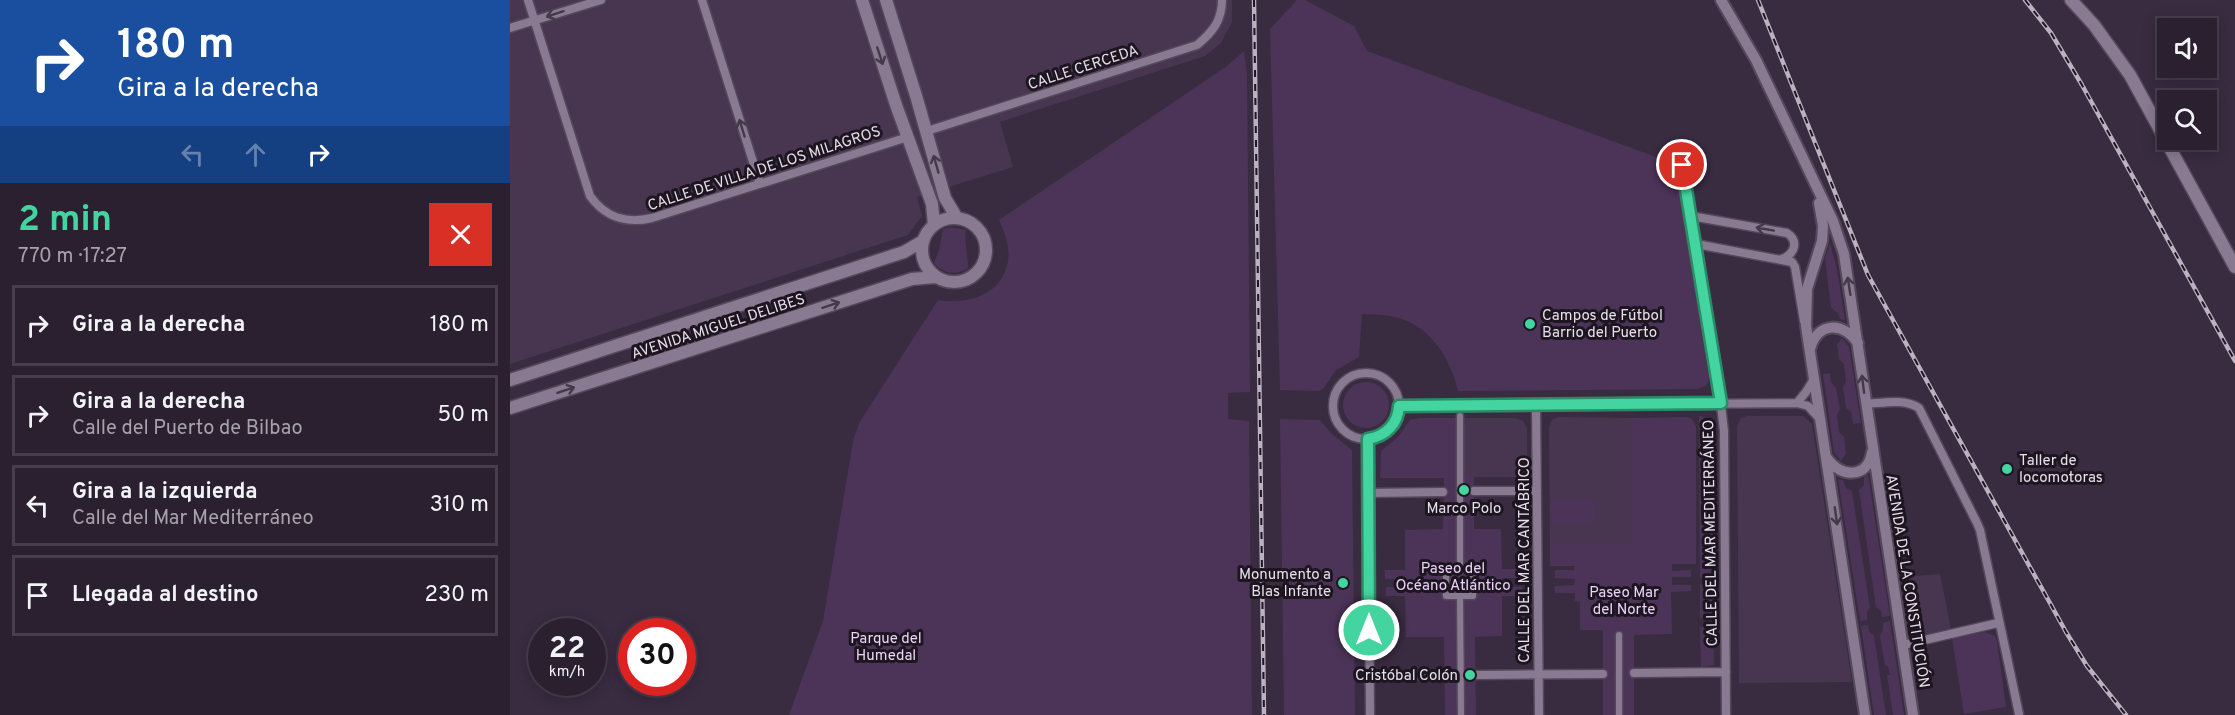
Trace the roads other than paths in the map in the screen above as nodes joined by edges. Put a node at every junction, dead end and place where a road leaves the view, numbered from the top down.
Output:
1 (528, 0) edge
2 (601, 0) edge
3 (702, 0) edge
4 (862, 0) edge
5 (886, 0) edge
6 (1222, 0) edge
7 (1721, 0) edge
8 (2071, 0) edge
9 (534, 21) junction
10 (510, 28) edge
11 (927, 131) junction
12 (908, 137) junction
13 (1682, 165) dead end
14 (760, 184) junction
15 (1814, 185) junction
16 (1691, 216) junction
17 (957, 218) junction
18 (934, 225) junction
19 (923, 241) junction
20 (1696, 244) junction
21 (1782, 259) junction
22 (2235, 267) edge
23 (935, 277) junction
24 (1806, 326) junction
25 (1858, 344) junction
26 (1810, 349) junction
27 (1815, 377) junction
28 (510, 380) edge
29 (1721, 403) junction
30 (1797, 403) junction
31 (1866, 404) junction
32 (1536, 405) junction
33 (1399, 406) junction
34 (510, 408) edge
35 (1460, 416) dead end
36 (1821, 420) junction
37 (1368, 439) junction
38 (1873, 451) junction
39 (1827, 458) junction
40 (1474, 491) dead end
41 (1537, 491) junction
42 (1443, 492) dead end
43 (1368, 493) junction
44 (1460, 569) junction
45 (1460, 596) junction
46 (1998, 623) junction
47 (1618, 635) dead end
48 (1903, 645) junction
49 (1726, 672) junction
50 (1539, 674) junction
51 (1603, 674) dead end
52 (1634, 674) dead end
53 (1370, 675) junction
54 (1476, 675) dead end
55 (1444, 676) dead end
56 (2019, 714) edge
57 (1370, 715) edge
58 (1461, 715) edge
59 (1539, 715) edge
60 (1619, 715) edge
61 (1726, 715) edge
62 (1865, 715) edge
63 (1913, 715) edge

1 - 9 street, CALLE DE VILLA DE LOS MILAGROS
2 -> 9 street
14 -> 3 street
4 -> 12 main road
5 - 11 main road
6 - 11 street, CALLE CERCEDA
7 - 15 street
8 - 22 main road
9 - 10 street
9 - 14 street, CALLE DE VILLA DE LOS MILAGROS
17 -> 11 main road
12 - 14 street, CALLE DE VILLA DE LOS MILAGROS
12 - 18 main road
13 - 16 street, CALLE DEL MAR MEDITERRÁNEO
15 - 24 street
25 -> 15 street, AVENIDA DE LA CONSTITUCIÓN
16 - 20 street, CALLE DEL MAR MEDITERRÁNEO
21 -> 16 street
17 - 18 main road
17 - 23 main road
18 - 19 main road
19 - 23 main road
19 - 28 main road, AVENIDA MIGUEL DELIBES
20 - 21 street
20 - 29 street, CALLE DEL MAR MEDITERRÁNEO
21 - 24 street
34 -> 23 main road, AVENIDA MIGUEL DELIBES
24 - 26 street
25 - 26 street
31 -> 25 street, AVENIDA DE LA CONSTITUCIÓN
26 - 27 street
27 - 30 street
27 - 36 street
29 - 30 street
29 - 32 street
29 - 49 street, CALLE DEL MAR MEDITERRÁNEO
30 - 36 street
31 - 38 street, AVENIDA DE LA CONSTITUCIÓN
31 - 46 street
32 - 33 street
32 - 41 street, CALLE DEL MAR CANTÁBRICO
33 - 37 street
33 - 37 street
35 - 44 street
36 - 39 street
37 - 43 street
38 - 39 street, AVENIDA DE LA CONSTITUCIÓN
38 - 48 street, AVENIDA DE LA CONSTITUCIÓN
39 -> 62 street
40 - 41 street
41 - 50 street, CALLE DEL MAR CANTÁBRICO
42 - 43 street
43 - 53 street
44 - 45 street
44 - 45 street
45 - 58 street
46 - 48 street
46 - 56 street
47 - 60 street
48 - 63 street, AVENIDA DE LA CONSTITUCIÓN
49 - 52 street
49 - 61 street, CALLE DEL MAR MEDITERRÁNEO
50 - 51 street
50 - 54 street
50 - 59 street, CALLE DEL MAR CANTÁBRICO
53 - 55 street
53 - 57 street

